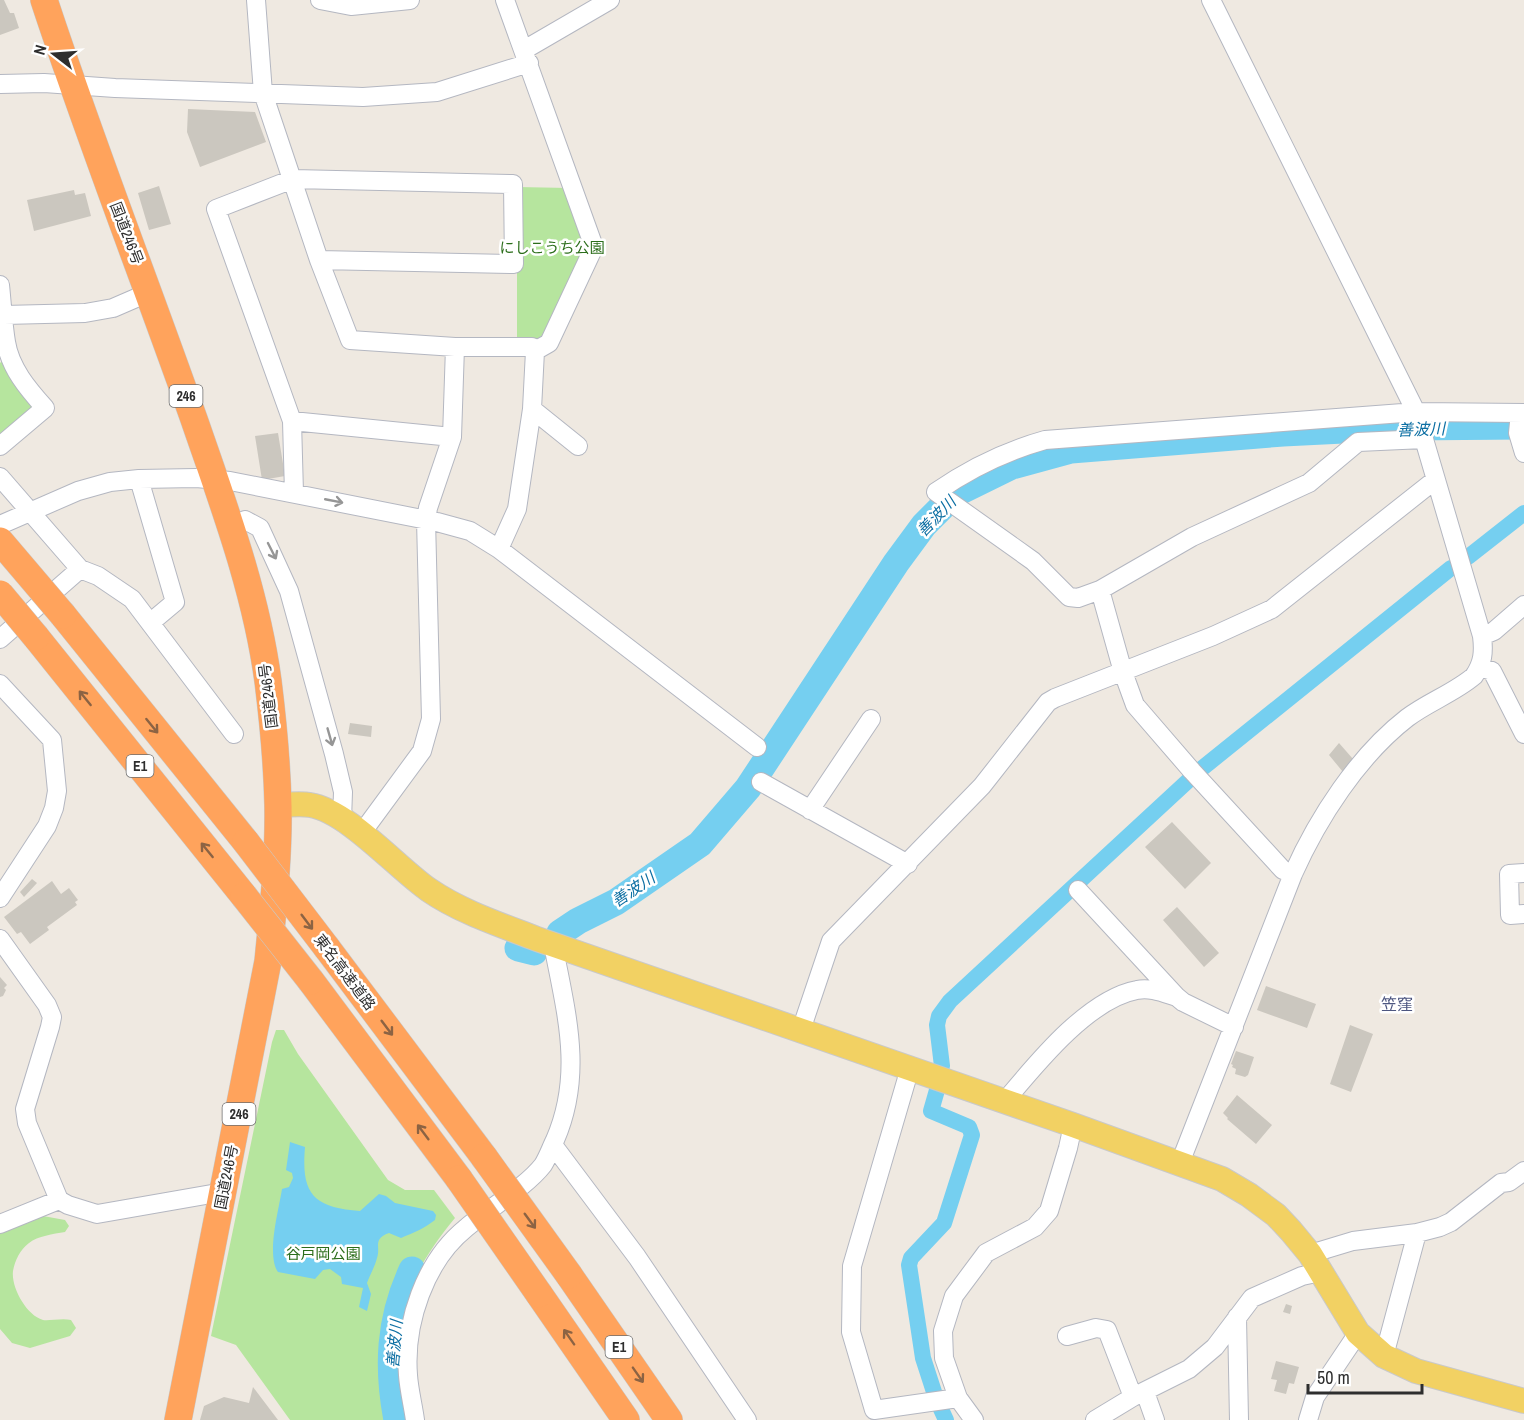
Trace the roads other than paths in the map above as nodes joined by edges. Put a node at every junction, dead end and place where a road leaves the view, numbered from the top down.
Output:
1 (44, 0) edge
2 (256, 0) edge
3 (320, 0) edge
4 (410, 0) edge
5 (505, 0) edge
6 (1211, 0) edge
7 (601, 2) edge
8 (526, 57) junction
9 (0, 84) edge
10 (72, 85) junction
11 (263, 93) junction
12 (293, 179) junction
13 (319, 260) junction
14 (0, 285) edge
15 (150, 292) junction
16 (4, 315) junction
17 (455, 347) junction
18 (535, 351) junction
19 (532, 409) junction
20 (1522, 413) edge
21 (292, 421) junction
22 (1420, 426) junction
23 (452, 437) junction
24 (0, 446) edge
25 (578, 446) dead end
26 (1524, 453) edge
27 (0, 477) edge
28 (139, 479) junction
29 (215, 480) junction
30 (1435, 480) junction
31 (294, 494) junction
32 (29, 511) junction
33 (426, 520) junction
34 (0, 525) edge
35 (231, 526) junction
36 (0, 541) edge
37 (499, 549) junction
38 (80, 569) junction
39 (1100, 590) junction
40 (0, 594) edge
41 (1524, 605) edge
42 (150, 623) junction
43 (1482, 636) junction
44 (0, 639) edge
45 (1480, 667) junction
46 (1123, 672) junction
47 (0, 684) edge
48 (871, 719) dead end
49 (234, 734) dead end
50 (1524, 734) edge
51 (757, 747) dead end
52 (761, 782) dead end
53 (278, 805) junction
54 (810, 810) junction
55 (352, 827) junction
56 (908, 864) junction
57 (1524, 873) edge
58 (1293, 874) junction
59 (1078, 890) dead end
60 (0, 898) edge
61 (1524, 914) edge
62 (0, 939) edge
63 (553, 944) junction
64 (1177, 997) junction
65 (1234, 1027) junction
66 (801, 1030) junction
67 (910, 1068) junction
68 (1005, 1101) junction
69 (1073, 1125) junction
70 (553, 1145) junction
71 (1180, 1163) junction
72 (1519, 1180) edge
73 (223, 1192) junction
74 (59, 1200) junction
75 (0, 1224) edge
76 (1417, 1233) junction
77 (1315, 1263) junction
78 (1237, 1317) junction
79 (1358, 1333) junction
80 (1067, 1336) dead end
81 (1384, 1356) junction
82 (1139, 1395) junction
83 (958, 1398) junction
84 (1524, 1401) edge
85 (178, 1420) edge
86 (416, 1420) edge
87 (627, 1420) edge
88 (669, 1420) edge
89 (747, 1420) edge
90 (974, 1420) edge
91 (1095, 1420) edge
92 (1155, 1420) edge
93 (1239, 1420) edge
94 (1308, 1420) edge

1 - 10 highway, 国道246号 / 246
2 - 11 street
3 - 4 street
5 - 8 street
6 - 22 street
7 - 8 street
8 - 11 street
8 - 18 street
9 - 10 street
10 - 11 street
10 - 15 highway, 国道246号 / 246
11 - 12 street
12 - 13 street
12 - 13 street
12 - 21 street
13 - 17 street
14 - 16 street
15 - 16 street
15 - 29 highway, 国道246号 / 246
16 - 24 street
17 - 18 street
17 - 23 street
18 - 19 street
19 - 25 street
19 - 37 street
20 - 22 street
20 - 26 street
21 - 23 street
21 - 31 street
22 - 30 street
22 - 39 street
22 - 39 street
23 - 33 street
27 - 32 street
28 - 29 street
28 - 32 street
28 - 42 street
29 - 31 street
29 - 35 highway, 国道246号 / 246
30 - 43 street
30 - 46 street
31 -> 33 street
32 - 34 street
32 - 38 street
33 - 37 street
33 - 55 street
35 - 53 highway, 国道246号 / 246
35 -> 55 street
36 -> 88 highway, 東名高速道路 / E1, bridge
37 - 51 street
38 - 42 street
38 - 44 street
39 - 46 street
87 -> 40 highway, E1, bridge
41 - 43 street
42 - 49 street
43 - 45 street
45 - 50 street
45 - 58 street
46 - 56 street
46 - 58 street
47 - 60 street
48 - 54 street
52 - 54 street
53 - 55 main road
53 - 73 highway, 国道246号 / 246
54 - 56 street
55 - 63 main road
56 - 66 street
57 - 61 street
58 - 65 street
59 - 64 street
62 - 74 street
63 - 66 main road
63 - 70 street
64 - 65 street
64 - 68 street
65 - 71 street
66 - 67 main road
67 - 68 main road
67 - 83 street
68 - 69 main road
69 - 71 main road
69 - 83 street
70 - 86 street
70 - 89 street
71 - 77 main road
72 - 76 street
73 - 74 street
73 - 85 highway, 国道246号 / 246
74 - 75 street
76 - 77 street
76 - 81 street
77 - 78 street
77 - 79 main road
78 - 82 street
78 - 93 street
79 - 81 main road
79 - 94 street
80 - 82 street
81 - 84 main road
82 - 91 street
82 - 92 street
83 - 90 street

